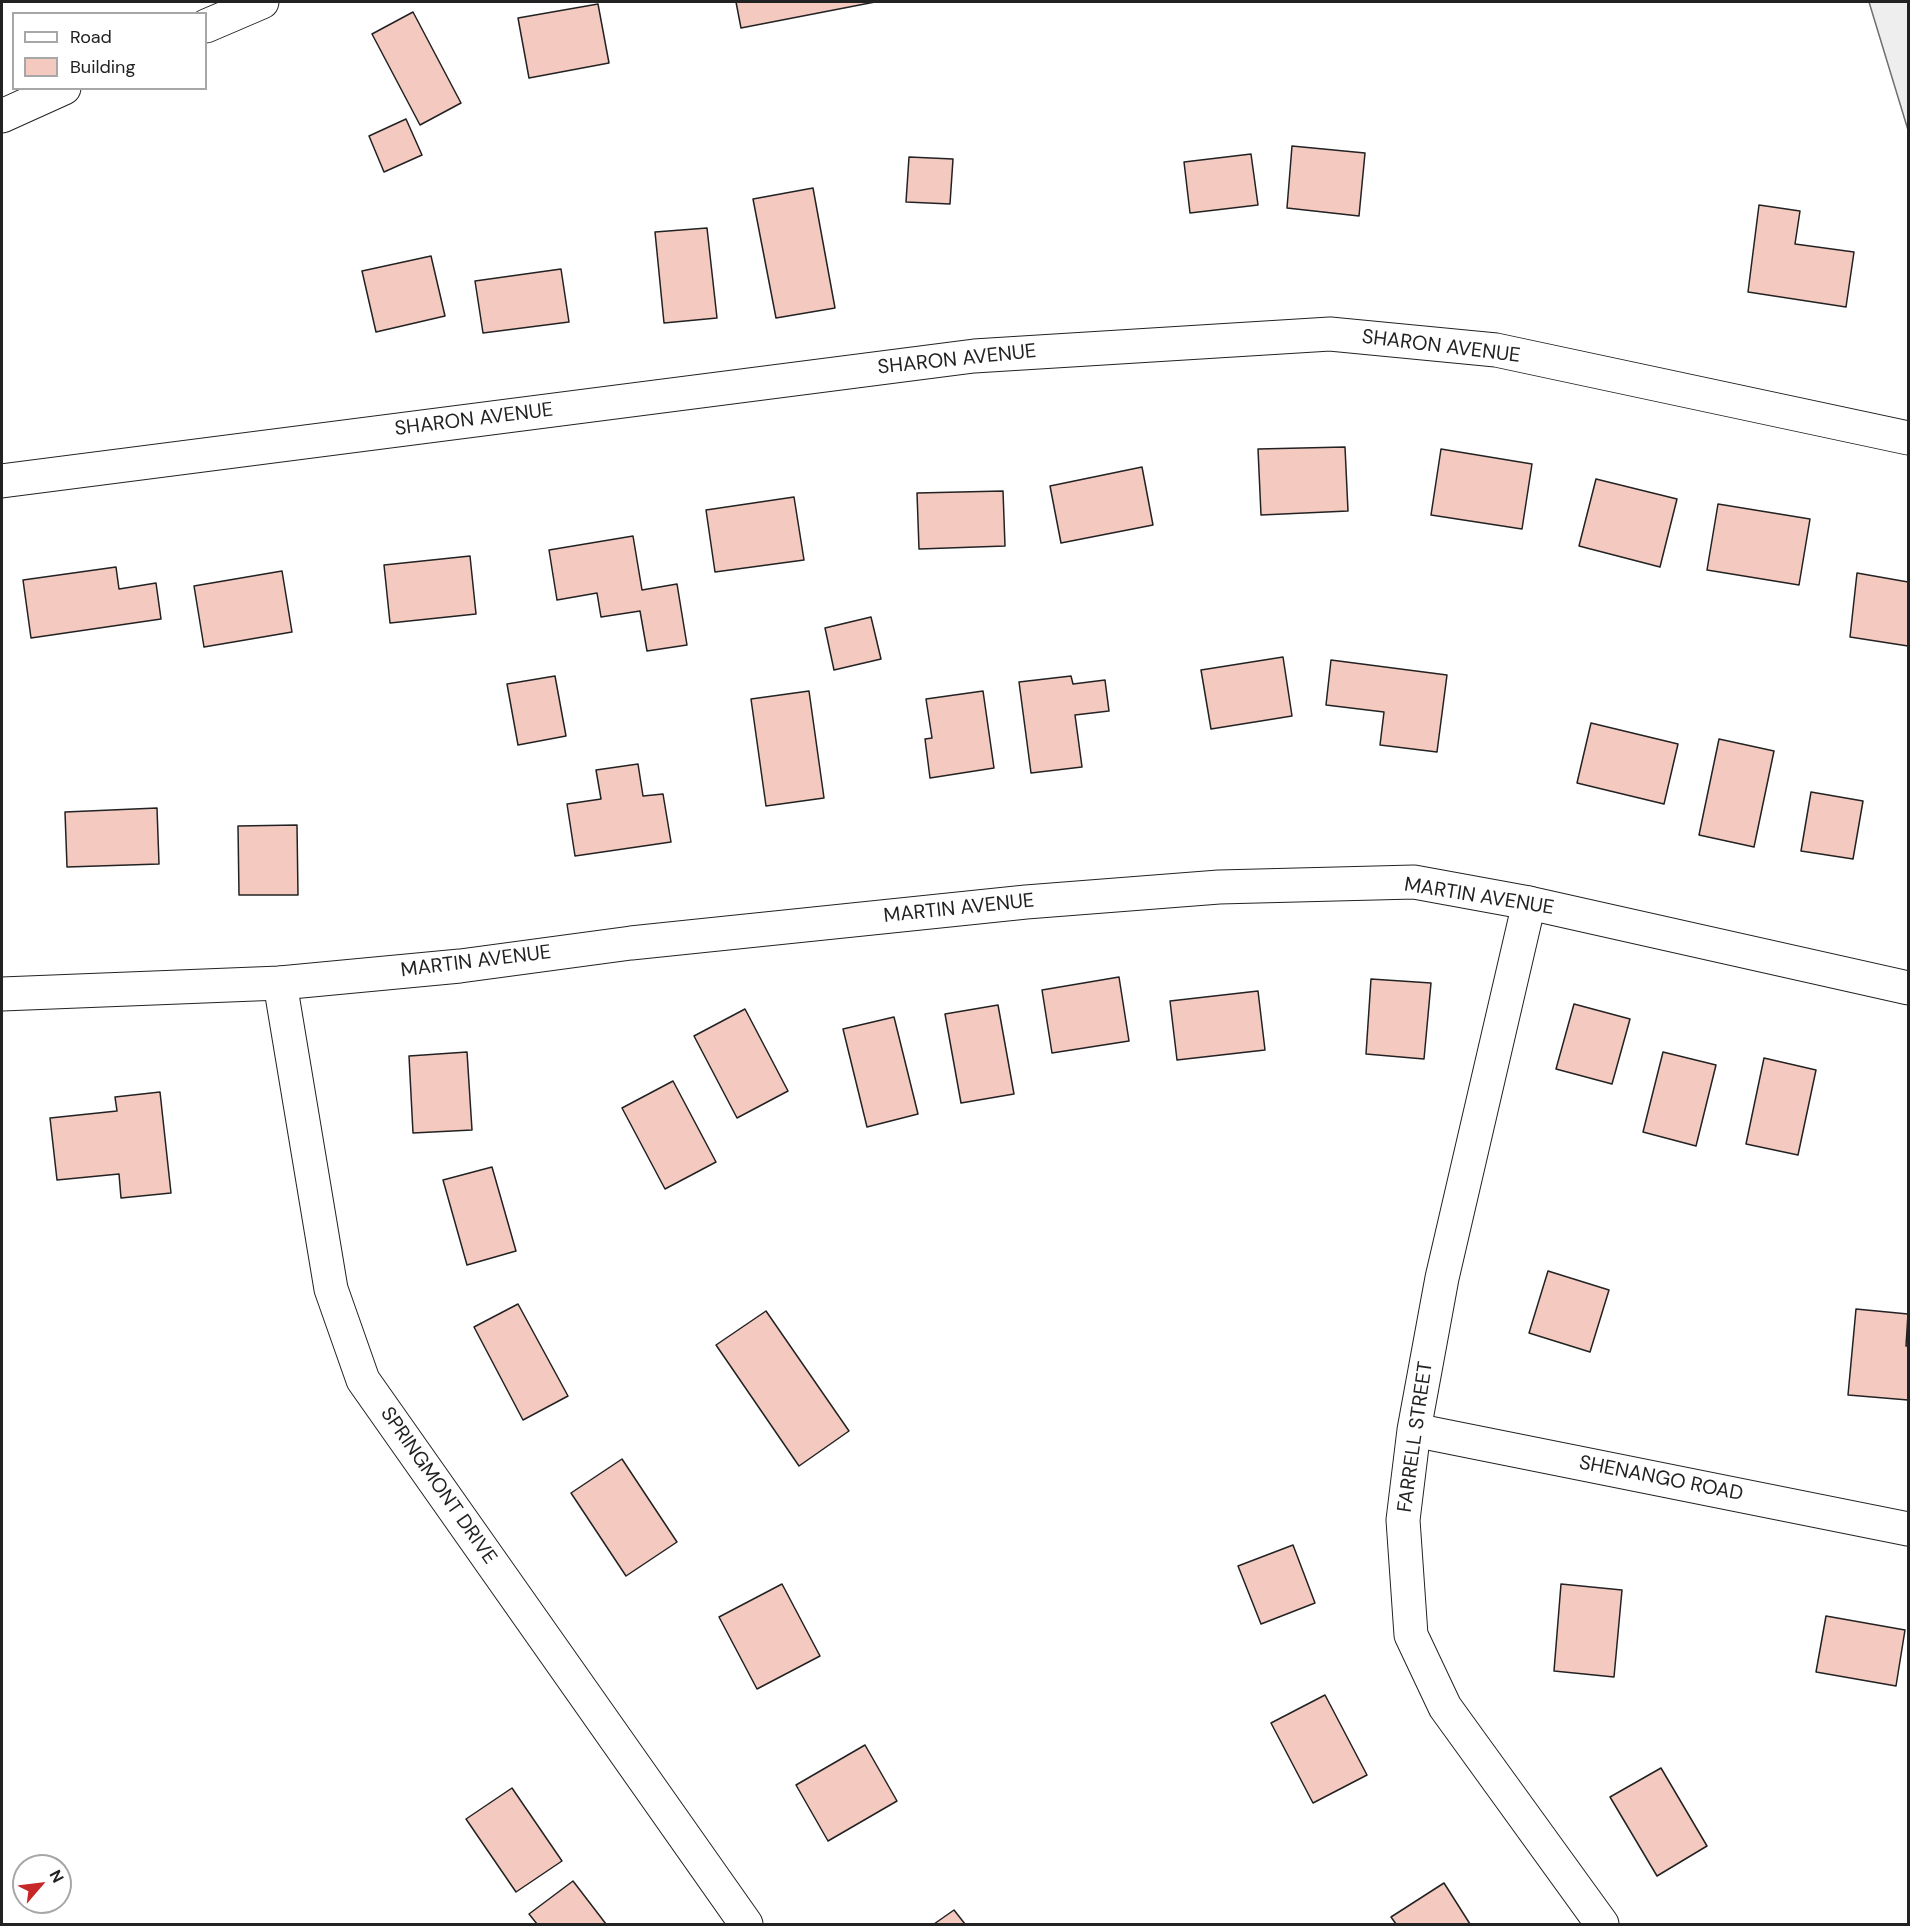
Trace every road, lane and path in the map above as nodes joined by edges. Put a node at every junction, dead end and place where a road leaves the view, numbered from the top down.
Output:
1 (262, 2) edge
2 (207, 26) edge
3 (60, 90) edge
4 (2, 116) edge
5 (1908, 438) edge
6 (2, 481) edge
7 (1529, 903) junction
8 (280, 983) junction
9 (1908, 988) edge
10 (2, 994) edge
11 (1413, 1430) junction
12 (1908, 1529) edge
13 (746, 1924) edge
14 (1602, 1924) edge

1 - 2 street
3 - 4 street
5 - 6 street, SHARON AVENUE
7 - 8 street, MARTIN AVENUE
7 - 9 street, MARTIN AVENUE
7 - 11 street, FARRELL STREET
8 - 10 street, MARTIN AVENUE
8 - 13 street, SPRINGMONT DRIVE
11 - 12 street, SHENANGO ROAD
11 - 14 street, FARRELL STREET

